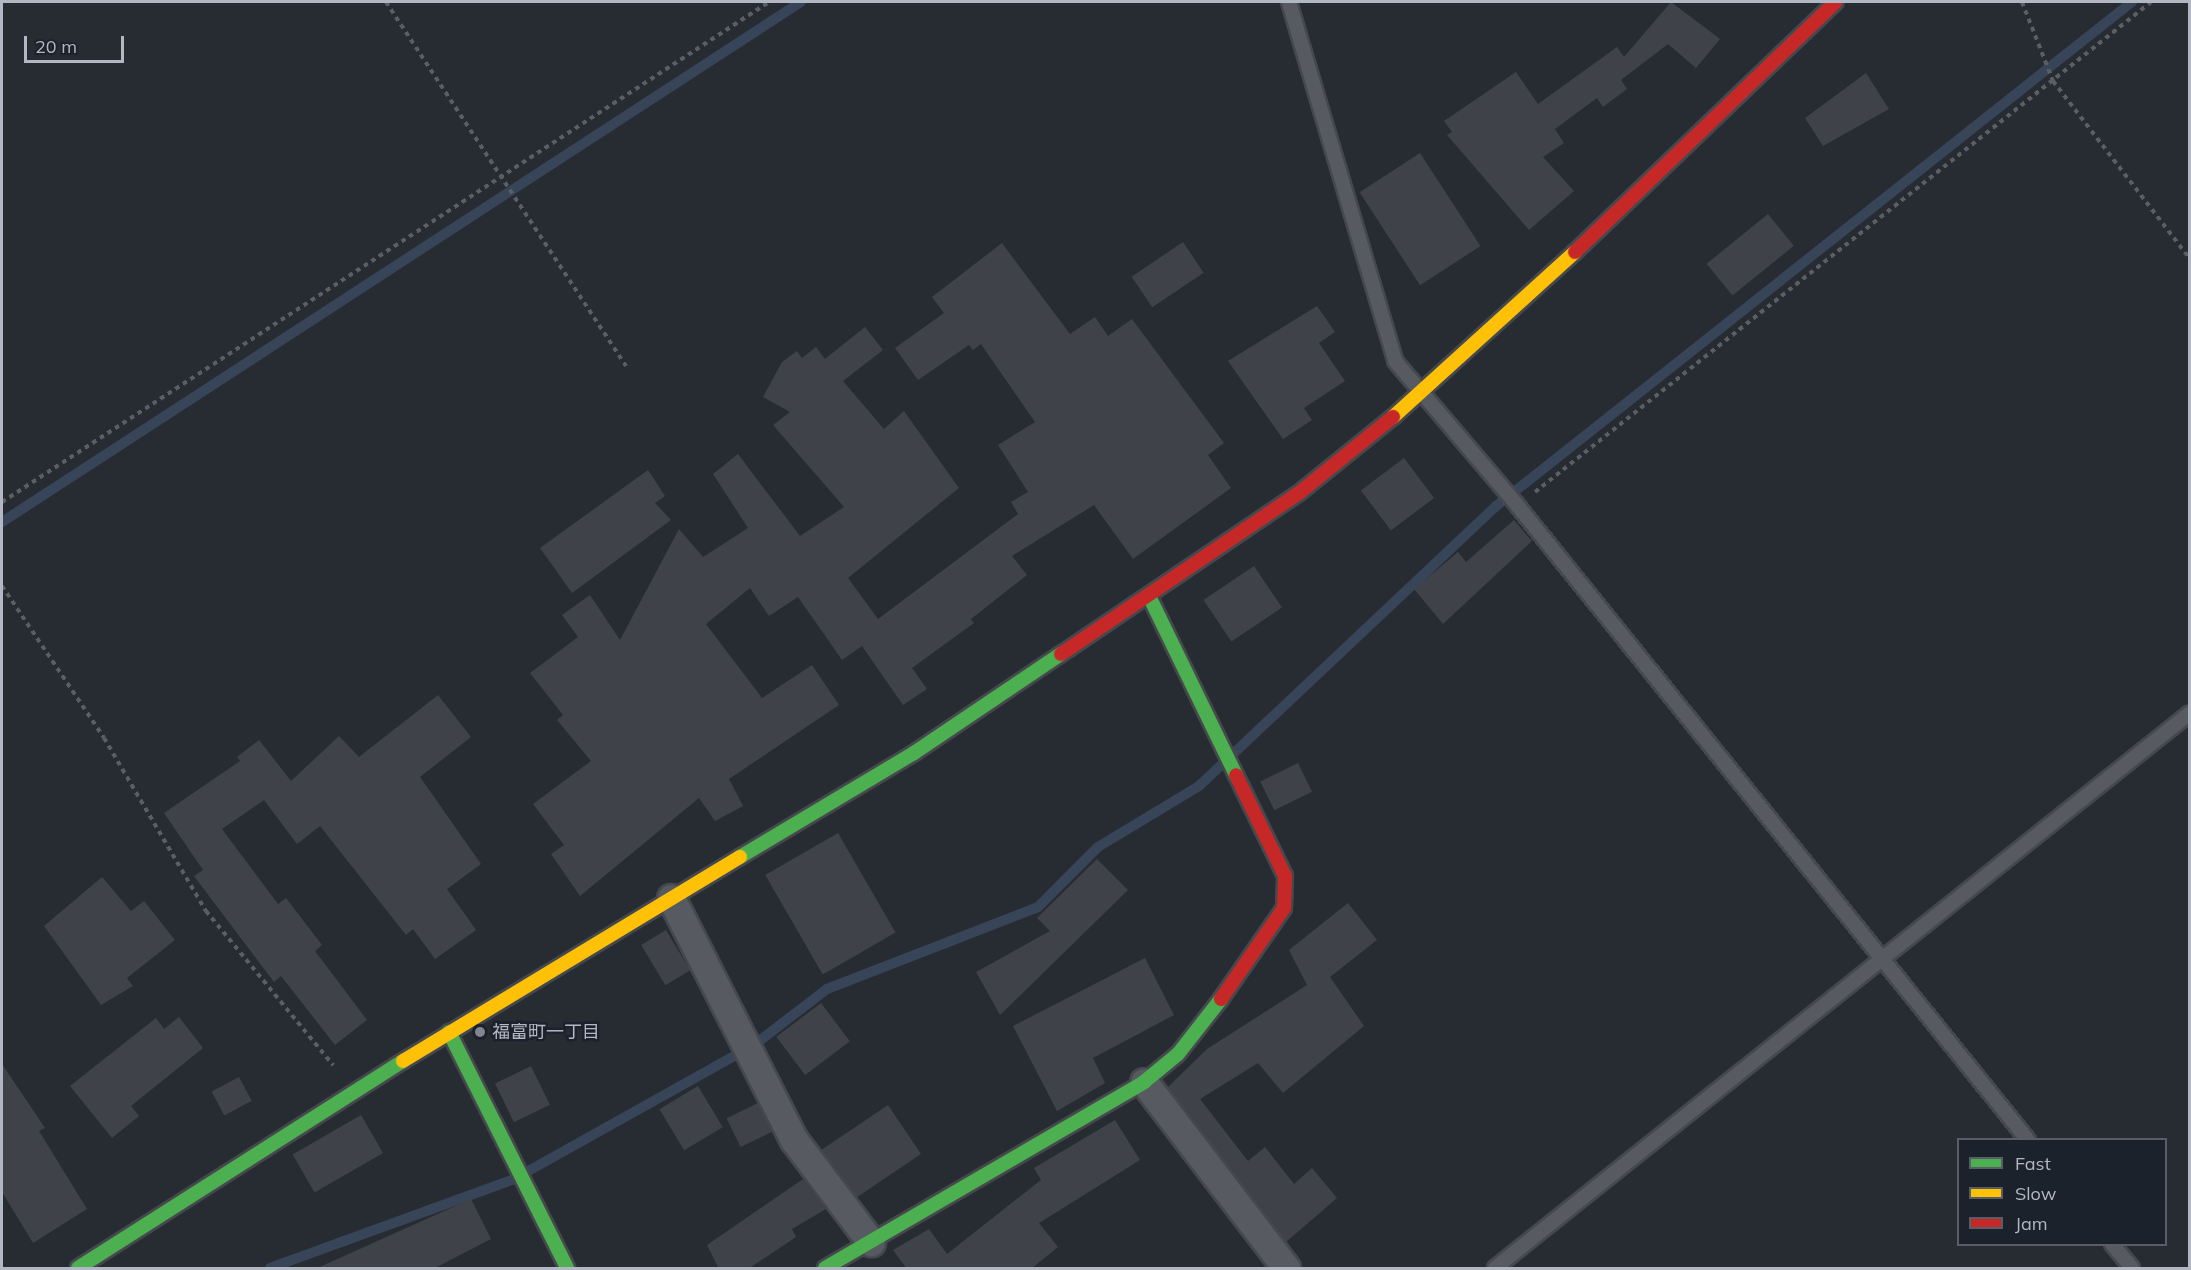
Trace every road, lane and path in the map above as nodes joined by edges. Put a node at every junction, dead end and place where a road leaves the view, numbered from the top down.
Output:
1 (386, 2) edge
2 (769, 2) edge
3 (1289, 2) edge
4 (1836, 2) edge
5 (2022, 2) edge
6 (2151, 2) edge
7 (2053, 81) junction
8 (501, 176) junction
9 (2190, 259) edge
10 (626, 366) dead end
11 (1423, 393) junction
12 (2, 502) edge
13 (1517, 505) junction
14 (2, 586) edge
15 (1150, 598) junction
16 (2190, 713) edge
17 (671, 898) junction
18 (1880, 957) junction
19 (449, 1032) junction
20 (1144, 1082) junction
21 (355, 1091) junction
22 (2026, 1138) edge
23 (871, 1242) junction
24 (2113, 1246) edge
25 (78, 1269) edge
26 (567, 1269) edge
27 (825, 1269) edge
28 (1286, 1269) edge
29 (1495, 1269) edge
30 (2132, 1269) edge

1 - 8 path
2 - 8 path
3 - 11 lane
4 - 11 street
5 - 7 path
6 - 7 path
7 - 9 path
7 - 13 path
8 - 10 path
8 - 12 path
11 - 13 lane
11 - 15 street
13 - 18 lane
14 - 21 path
15 - 17 street
15 - 20 street
16 - 18 lane
17 - 19 street
17 - 23 street
18 - 22 lane
18 - 29 lane
19 - 21 street
19 - 26 street
20 - 23 street
20 - 28 street
21 - 25 street
23 - 27 street
24 - 30 lane

